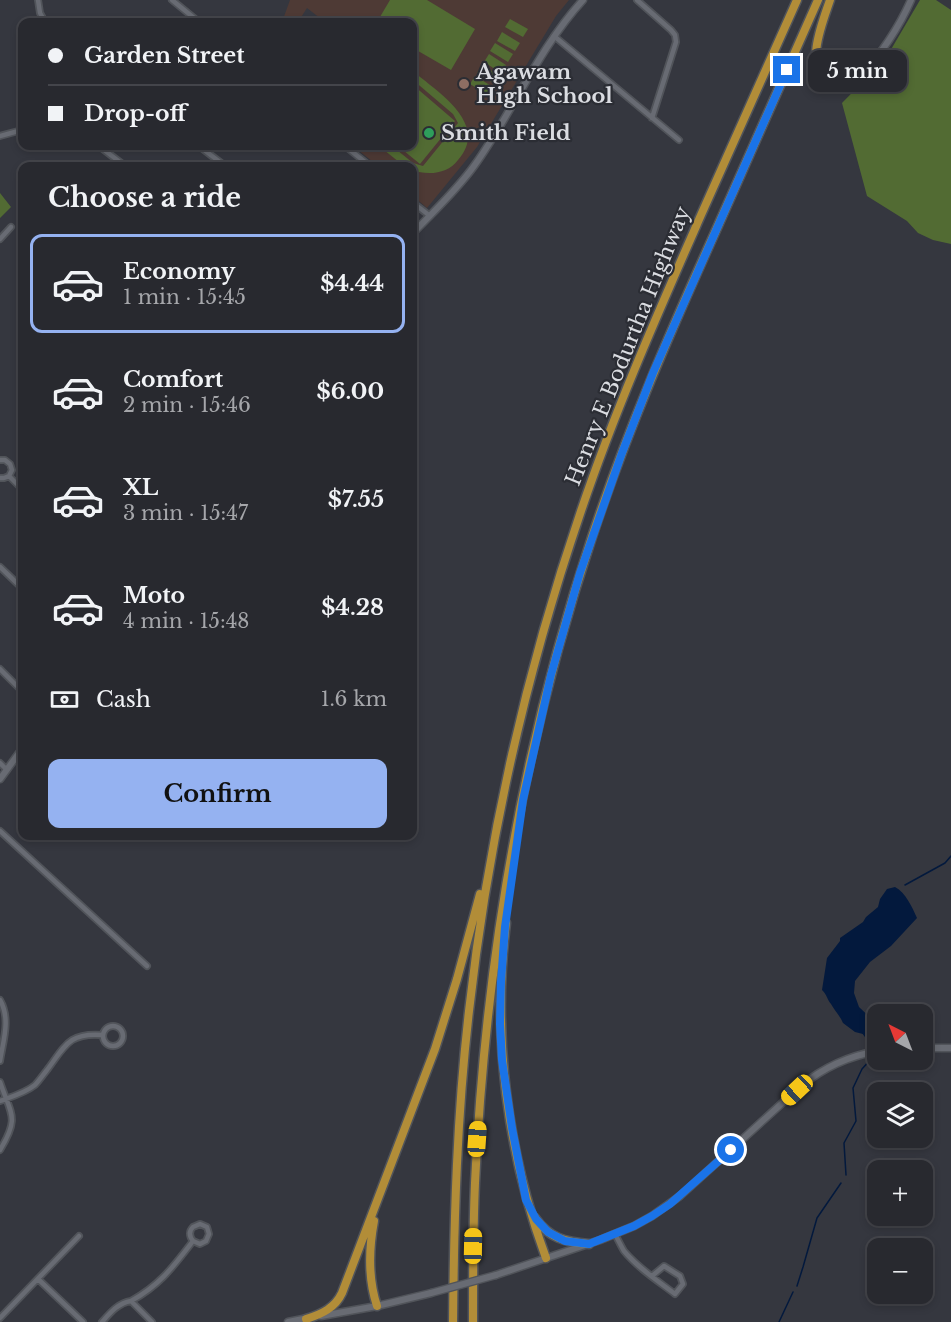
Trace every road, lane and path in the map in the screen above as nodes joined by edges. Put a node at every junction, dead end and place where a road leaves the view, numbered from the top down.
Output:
1 (38, 0) edge
2 (172, 0) edge
3 (583, 0) edge
4 (637, 0) edge
5 (797, 0) edge
6 (818, 0) edge
7 (830, 0) edge
8 (911, 0) edge
9 (43, 18) edge
10 (194, 18) edge
11 (554, 36) junction
12 (859, 80) joint
13 (652, 118) junction
14 (18, 131) edge
15 (0, 136) edge
16 (679, 140) dead end
17 (104, 150) edge
18 (205, 150) edge
19 (350, 150) edge
20 (120, 162) edge
21 (220, 162) edge
22 (365, 162) edge
23 (417, 206) edge
24 (430, 216) junction
25 (10, 227) dead end
26 (417, 229) edge
27 (0, 239) edge
28 (0, 460) edge
29 (9, 476) junction
30 (0, 478) edge
31 (18, 485) edge
32 (0, 567) edge
33 (18, 584) edge
34 (0, 669) edge
35 (18, 687) edge
36 (18, 755) edge
37 (0, 763) edge
38 (7, 770) junction
39 (0, 779) edge
40 (523, 800) junction
41 (0, 831) edge
42 (495, 839) junction
43 (147, 966) dead end
44 (0, 1000) edge
45 (103, 1035) junction
46 (933, 1048) edge
47 (951, 1048) edge
48 (867, 1054) edge
49 (0, 1061) edge
50 (0, 1082) edge
51 (7, 1098) junction
52 (0, 1101) edge
53 (0, 1150) edge
54 (382, 1189) junction
55 (526, 1200) junction
56 (615, 1234) junction
57 (79, 1236) dead end
58 (193, 1241) junction
59 (589, 1244) junction
60 (546, 1258) junction
61 (652, 1276) junction
62 (38, 1279) junction
63 (131, 1301) junction
64 (377, 1306) junction
65 (0, 1318) edge
66 (306, 1319) junction
67 (83, 1322) edge
68 (102, 1322) edge
69 (152, 1322) edge
70 (288, 1322) edge
71 (453, 1322) edge
72 (473, 1322) edge

1 - 9 street
2 - 10 street
3 - 11 street
4 - 13 street
5 - 42 highway, Henry E Bodurtha Highway
6 - 40 highway, Henry E Bodurtha Highway
7 - 12 highway
8 - 12 street
11 - 13 street
11 - 24 street
13 - 16 street
14 - 15 street
17 - 20 street
18 - 21 street
19 - 22 street
23 - 24 street
24 - 26 street
25 - 27 street
28 - 29 street
29 - 30 street
29 - 31 street
32 - 33 street
34 - 35 street
36 - 38 street
37 - 38 street
38 - 39 street
40 - 55 highway
40 - 72 highway, Henry E Bodurtha Highway
41 - 43 street
42 - 54 highway
42 - 71 highway, Henry E Bodurtha Highway
44 - 49 street
45 - 45 street
45 - 51 street
46 - 47 street
48 - 56 street
50 - 51 street
51 - 52 street
51 - 53 street
54 - 64 highway
54 - 66 highway
55 - 59 highway
55 - 60 highway
56 - 59 street
56 - 61 street
57 - 62 street
58 - 58 street
58 - 63 street
59 - 60 street
60 - 64 street, bridge
61 - 61 street
62 - 65 street
62 - 67 street
63 - 68 street
63 - 69 street
64 - 66 street
66 - 70 street

